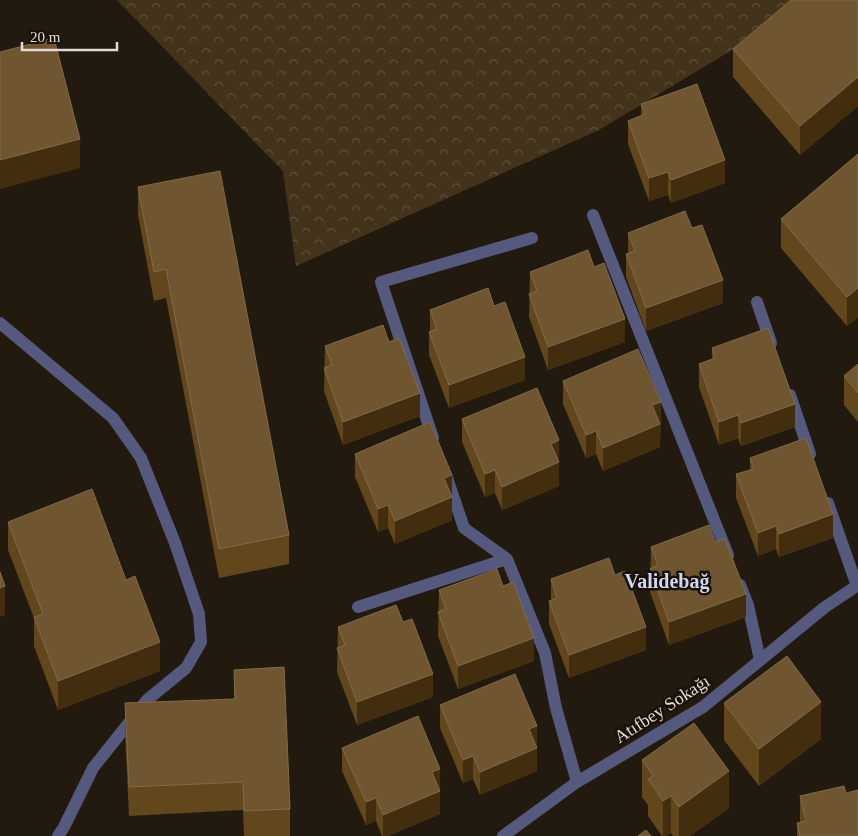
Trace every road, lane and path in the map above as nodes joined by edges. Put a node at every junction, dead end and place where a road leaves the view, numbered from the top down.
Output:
1 (593, 215) dead end
2 (532, 238) dead end
3 (757, 302) dead end
4 (0, 322) edge
5 (776, 357) edge
6 (786, 385) edge
7 (436, 446) edge
8 (442, 464) edge
9 (815, 467) edge
10 (825, 494) edge
11 (507, 559) junction
12 (858, 585) edge
13 (358, 607) dead end
14 (760, 660) junction
15 (577, 782) junction
16 (58, 836) edge
17 (503, 836) edge

1 - 14 street
2 - 7 street
3 - 5 street
4 - 16 street
6 - 9 street
8 - 11 street
10 - 12 street
11 - 13 street
11 - 15 street
12 - 14 street, Atıfbey Sokağı
14 - 15 street, Atıfbey Sokağı
15 - 17 street, Atıfbey Sokağı

